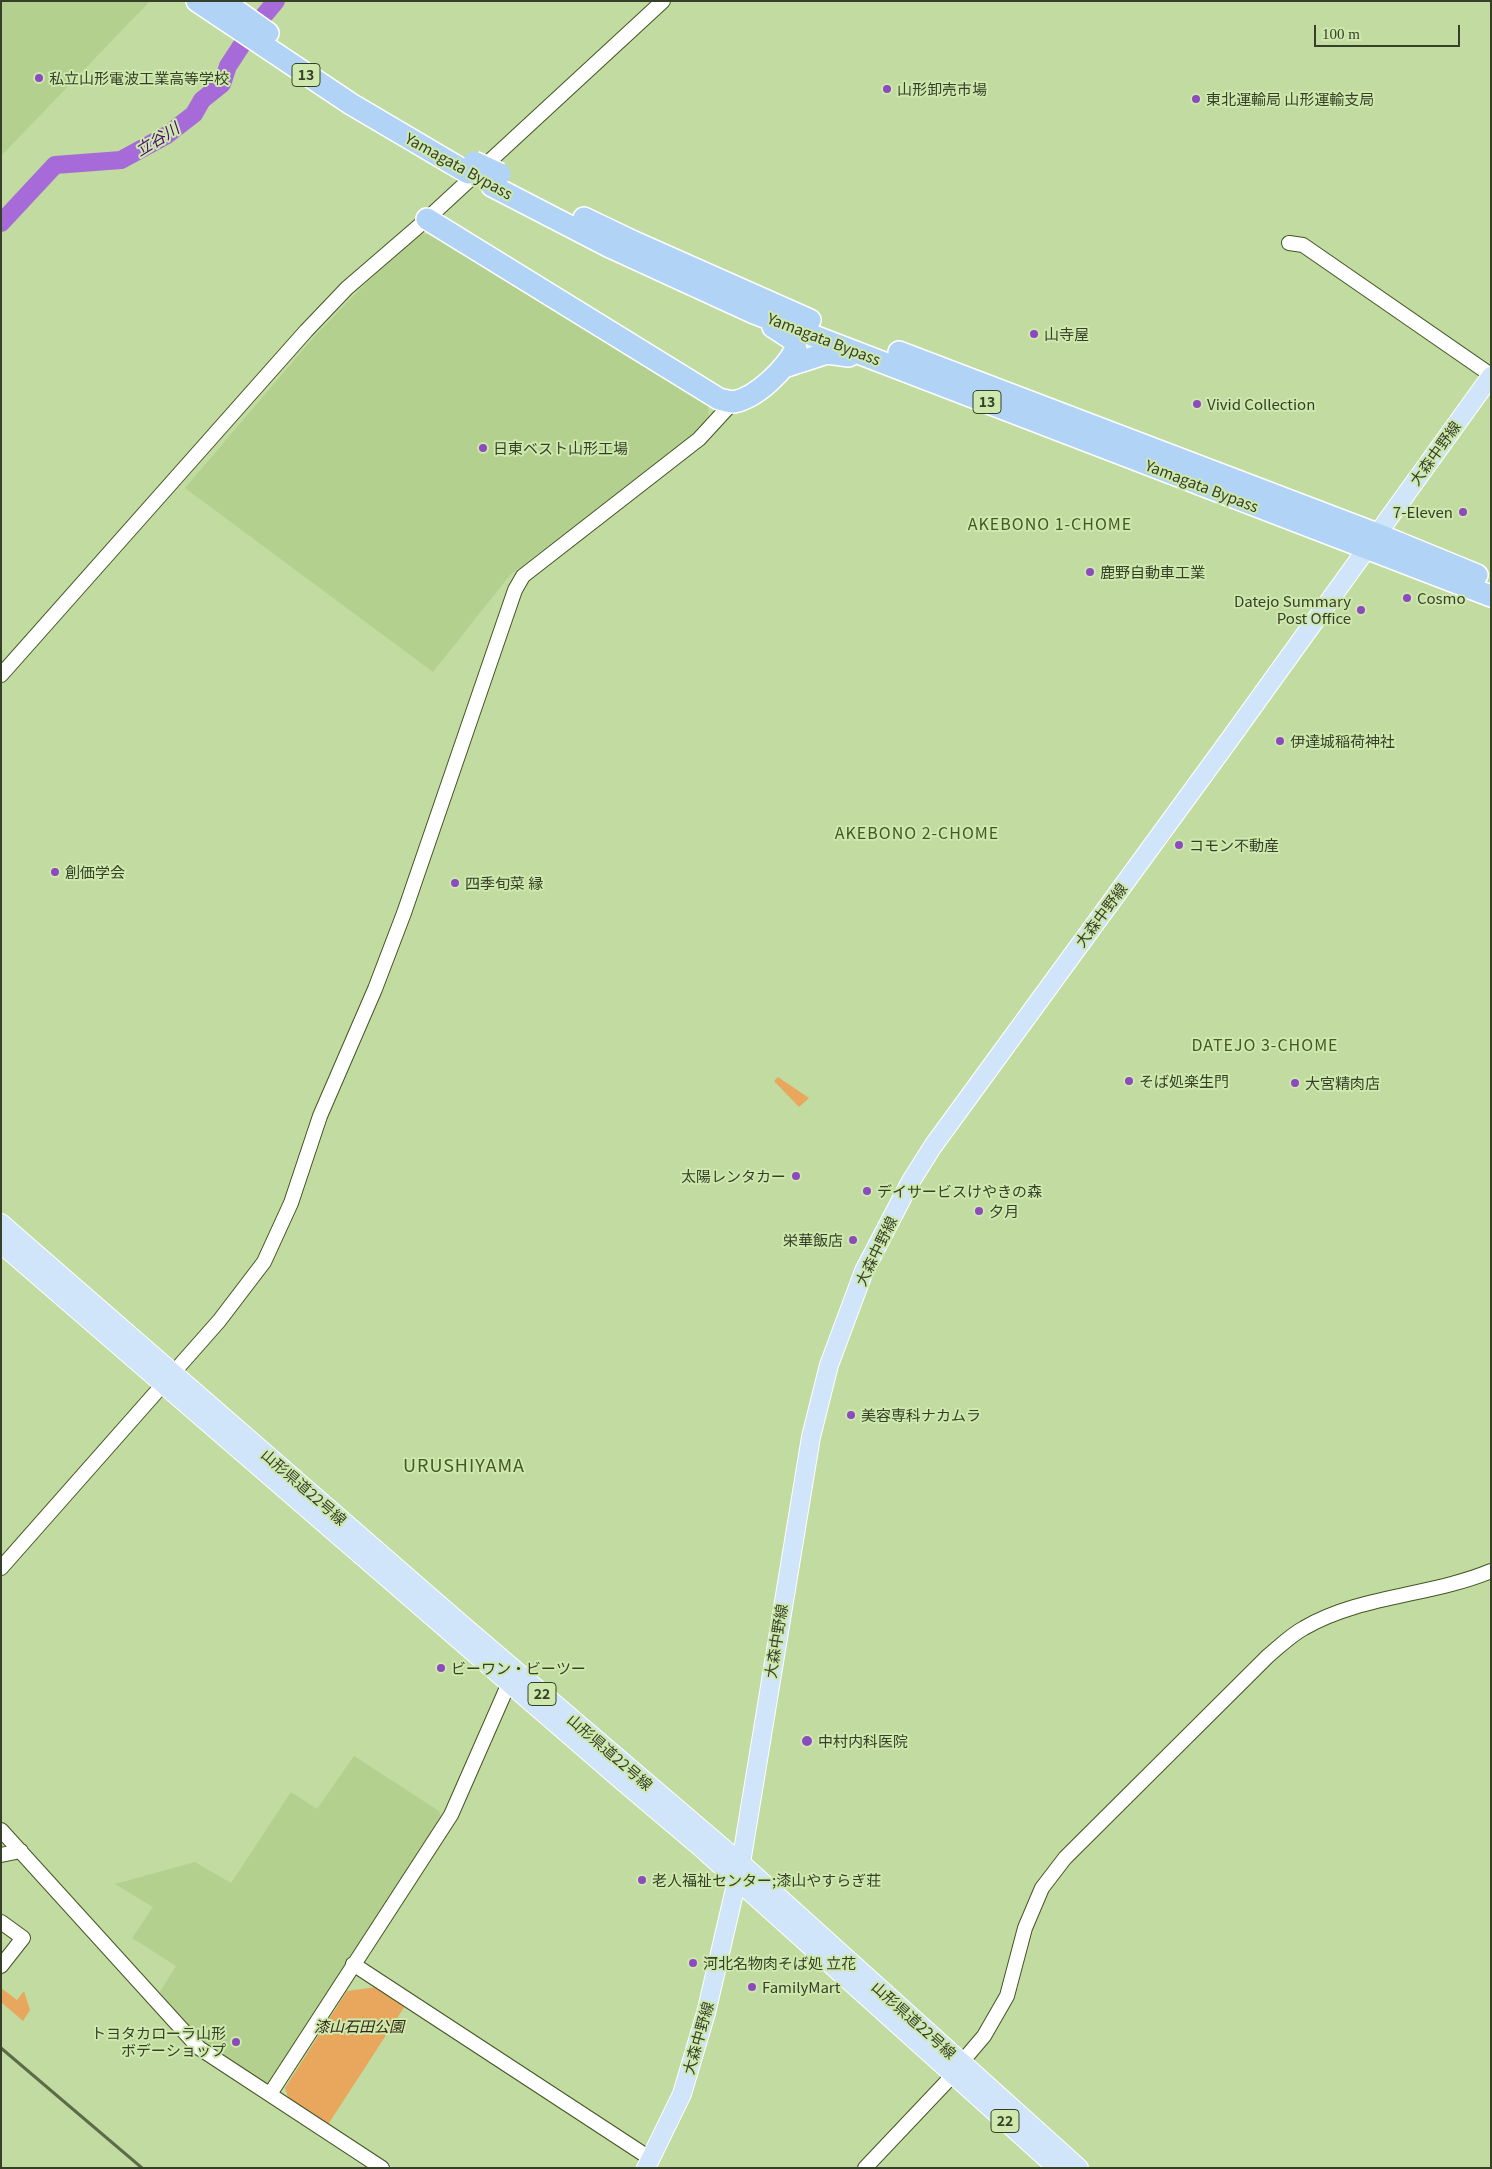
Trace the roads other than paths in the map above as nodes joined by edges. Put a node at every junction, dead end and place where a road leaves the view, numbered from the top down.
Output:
1 (197, 1) edge
2 (223, 1) edge
3 (663, 1) edge
4 (421, 138) junction
5 (496, 180) junction
6 (428, 219) junction
7 (1290, 243) dead end
8 (699, 288) junction
9 (787, 366) junction
10 (1491, 375) edge
11 (985, 401) junction
12 (733, 402) junction
13 (1373, 541) junction
14 (1491, 581) edge
15 (1491, 596) edge
16 (1, 675) edge
17 (1, 1223) edge
18 (1, 1244) edge
19 (169, 1379) junction
20 (1, 1568) edge
21 (1491, 1571) edge
22 (509, 1683) junction
23 (1, 1830) edge
24 (21, 1851) junction
25 (1, 1855) edge
26 (739, 1872) junction
27 (1, 1922) edge
28 (353, 1964) junction
29 (1, 1966) edge
30 (957, 2069) junction
31 (270, 2094) junction
32 (648, 2163) edge
33 (382, 2168) edge
34 (865, 2168) edge
35 (1057, 2168) edge
36 (1080, 2168) edge

1 - 4 highway, Yamagata Bypass / 13
2 - 4 highway, Yamagata Bypass / 13
3 - 6 street
4 - 5 highway, Yamagata Bypass / 13, bridge
5 - 8 highway, Yamagata Bypass / 13
5 - 13 highway, Yamagata Bypass / 13
6 - 12 highway
6 - 16 street
7 - 10 street
8 - 9 highway
8 - 11 highway, Yamagata Bypass / 13
9 - 11 highway
9 - 12 highway
10 - 13 main road, 大森中野線
11 - 13 highway, Yamagata Bypass / 13
12 - 19 street
13 - 14 highway, Yamagata Bypass / 13
13 - 15 highway, Yamagata Bypass / 13
13 - 26 main road, 大森中野線
17 - 19 main road, 山形県道22号線 / 22
18 - 19 main road, 山形県道22号線 / 22
19 - 20 street
19 - 22 main road, 山形県道22号線 / 22
19 - 26 main road, 山形県道22号線 / 22
21 - 30 street
22 - 26 main road, 山形県道22号線 / 22
22 - 28 street
23 - 24 street
24 - 25 street
24 - 31 street
26 - 30 main road, 山形県道22号線 / 22
26 - 32 main road, 大森中野線
27 - 29 street
28 - 31 street
28 - 32 street
30 - 34 street
30 - 35 main road, 山形県道22号線 / 22
30 - 36 main road, 山形県道22号線 / 22
31 - 33 street

